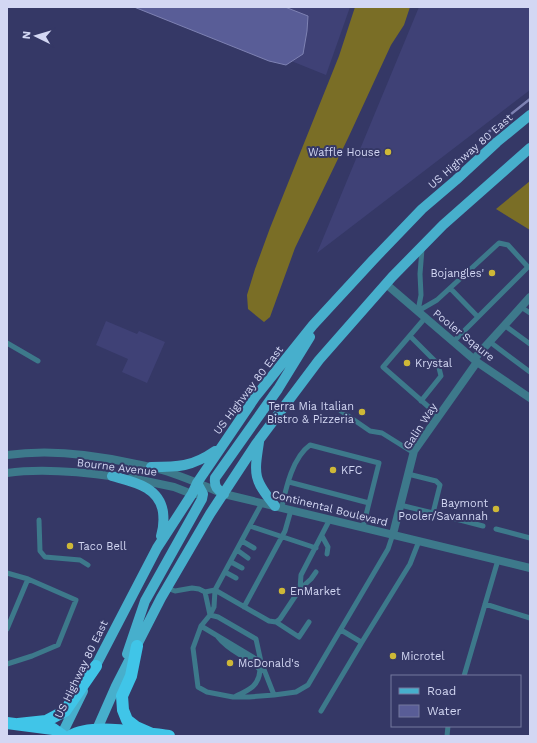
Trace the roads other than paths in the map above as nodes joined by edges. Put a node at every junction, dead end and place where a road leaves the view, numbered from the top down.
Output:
1 (530, 115) edge
2 (530, 148) edge
3 (422, 246) junction
4 (529, 268) edge
5 (386, 284) junction
6 (450, 288) junction
7 (530, 297) edge
8 (521, 307) junction
9 (327, 310) junction
10 (418, 311) junction
11 (530, 313) edge
12 (478, 317) junction
13 (426, 318) junction
14 (504, 326) junction
15 (410, 336) junction
16 (454, 342) junction
17 (490, 342) junction
18 (7, 343) edge
19 (530, 344) edge
20 (476, 360) junction
21 (38, 361) dead end
22 (530, 372) edge
23 (530, 398) edge
24 (421, 401) junction
25 (341, 411) dead end
26 (439, 416) junction
27 (259, 440) junction
28 (220, 448) junction
29 (414, 453) junction
30 (7, 455) edge
31 (151, 467) junction
32 (7, 473) edge
33 (408, 474) junction
34 (112, 476) junction
35 (197, 482) junction
36 (289, 482) junction
37 (192, 494) junction
38 (203, 494) junction
39 (224, 494) junction
40 (262, 503) junction
41 (369, 503) junction
42 (400, 505) junction
43 (278, 507) junction
44 (291, 510) junction
45 (433, 513) junction
46 (330, 519) junction
47 (39, 520) dead end
48 (250, 526) junction
49 (483, 526) dead end
50 (363, 527) junction
51 (496, 530) dead end
52 (392, 534) junction
53 (322, 536) junction
54 (282, 538) junction
55 (530, 538) edge
56 (242, 541) junction
57 (419, 541) junction
58 (157, 548) junction
59 (254, 548) dead end
60 (316, 548) junction
61 (236, 550) junction
62 (327, 554) dead end
63 (248, 558) dead end
64 (498, 560) junction
65 (231, 562) junction
66 (88, 565) dead end
67 (260, 565) dead end
68 (242, 568) dead end
69 (265, 568) junction
70 (530, 568) edge
71 (225, 572) junction
72 (316, 572) dead end
73 (7, 573) edge
74 (254, 576) dead end
75 (236, 578) dead end
76 (28, 579) junction
77 (260, 579) junction
78 (248, 585) dead end
79 (167, 588) junction
80 (254, 589) junction
81 (300, 589) junction
82 (216, 590) junction
83 (205, 592) junction
84 (485, 604) junction
85 (244, 607) junction
86 (210, 615) junction
87 (530, 618) edge
88 (276, 622) junction
89 (309, 622) dead end
90 (201, 626) junction
91 (7, 629) edge
92 (341, 630) junction
93 (217, 635) junction
94 (361, 642) junction
95 (137, 646) junction
96 (261, 662) junction
97 (7, 664) edge
98 (96, 666) junction
99 (464, 675) edge
100 (116, 686) junction
101 (274, 695) junction
102 (233, 697) junction
103 (321, 711) dead end
104 (12, 723) edge
105 (95, 732) edge
106 (152, 734) junction
107 (64, 736) edge
108 (169, 736) edge

1 - 9 main road, US Highway 80 East
2 - 3 main road
3 - 5 main road
3 - 10 lane
4 - 6 lane
4 - 12 lane
5 - 10 street, Pooler Sqaure
5 - 27 main road
6 - 10 lane
6 - 12 lane
7 - 8 street, Galin Way
8 - 11 lane
8 - 14 street, Galin Way
9 - 28 main road, US Highway 80 East
9 - 39 main road
10 - 13 street, Pooler Sqaure
12 - 16 lane
13 - 15 lane
13 - 16 street, Pooler Sqaure
14 - 17 street, Galin Way
14 - 19 lane
15 - 24 lane
15 - 24 lane
16 - 20 street, Pooler Sqaure
17 - 20 street, Galin Way
17 - 22 lane
18 - 21 lane
20 - 23 street, Pooler Sqaure
20 - 26 street, Galin Way
24 - 26 lane
25 - 29 lane
26 - 29 street, Galin Way
27 - 39 main road
27 - 43 main road
28 - 31 main road
28 - 35 main road, US Highway 80 East
29 - 33 street, Galin Way
30 - 31 street, Bourne Avenue
31 - 35 street, Bourne Avenue
32 - 34 street, Bourne Avenue
33 - 42 street, Galin Way
33 - 45 lane
34 - 37 street, Bourne Avenue
34 - 58 main road
35 - 37 main road, US Highway 80 East
35 - 38 main road
35 - 39 street, Continental Boulevard
36 - 41 lane
36 - 41 lane
36 - 43 lane
37 - 38 street, Bourne Avenue
37 - 58 main road, US Highway 80 East
38 - 39 street, Bourne Avenue
38 - 100 main road
39 - 40 street, Continental Boulevard
39 - 79 main road
40 - 43 street, Continental Boulevard
40 - 48 lane
41 - 50 lane
42 - 45 lane
42 - 52 street, Galin Way
43 - 44 street, Continental Boulevard
44 - 46 street, Continental Boulevard
44 - 54 lane
45 - 49 lane
46 - 50 street, Continental Boulevard
46 - 53 lane
47 - 66 lane
48 - 54 lane
48 - 56 lane
50 - 52 street, Continental Boulevard
51 - 55 lane
52 - 57 street, Continental Boulevard
52 - 92 lane
53 - 60 lane
53 - 62 lane
54 - 60 lane
54 - 69 lane
56 - 59 lane
56 - 61 lane
57 - 64 street, Continental Boulevard
57 - 94 lane
58 - 98 main road, US Highway 80 East
60 - 81 lane
61 - 63 lane
61 - 65 lane
64 - 70 street, Continental Boulevard
64 - 84 lane
65 - 68 lane
65 - 71 lane
67 - 69 lane
69 - 77 lane
71 - 75 lane
71 - 82 lane
72 - 81 lane
73 - 76 lane
74 - 77 lane
76 - 91 lane
76 - 97 lane
77 - 80 lane
78 - 80 lane
79 - 83 lane
79 - 95 main road
80 - 85 lane
81 - 88 lane
82 - 83 lane
82 - 85 lane
82 - 86 lane
83 - 86 lane
84 - 87 lane
84 - 99 lane
85 - 88 lane
86 - 90 lane
86 - 96 lane
88 - 89 lane
90 - 93 lane
90 - 102 lane
92 - 94 lane
92 - 101 lane
93 - 96 lane
93 - 102 lane
94 - 103 lane
95 - 100 main road
95 - 106 highway
96 - 101 lane
98 - 104 highway
98 - 107 main road, US Highway 80 East
100 - 105 main road
101 - 102 lane
104 - 107 highway
105 - 106 highway
105 - 107 highway
106 - 108 highway

